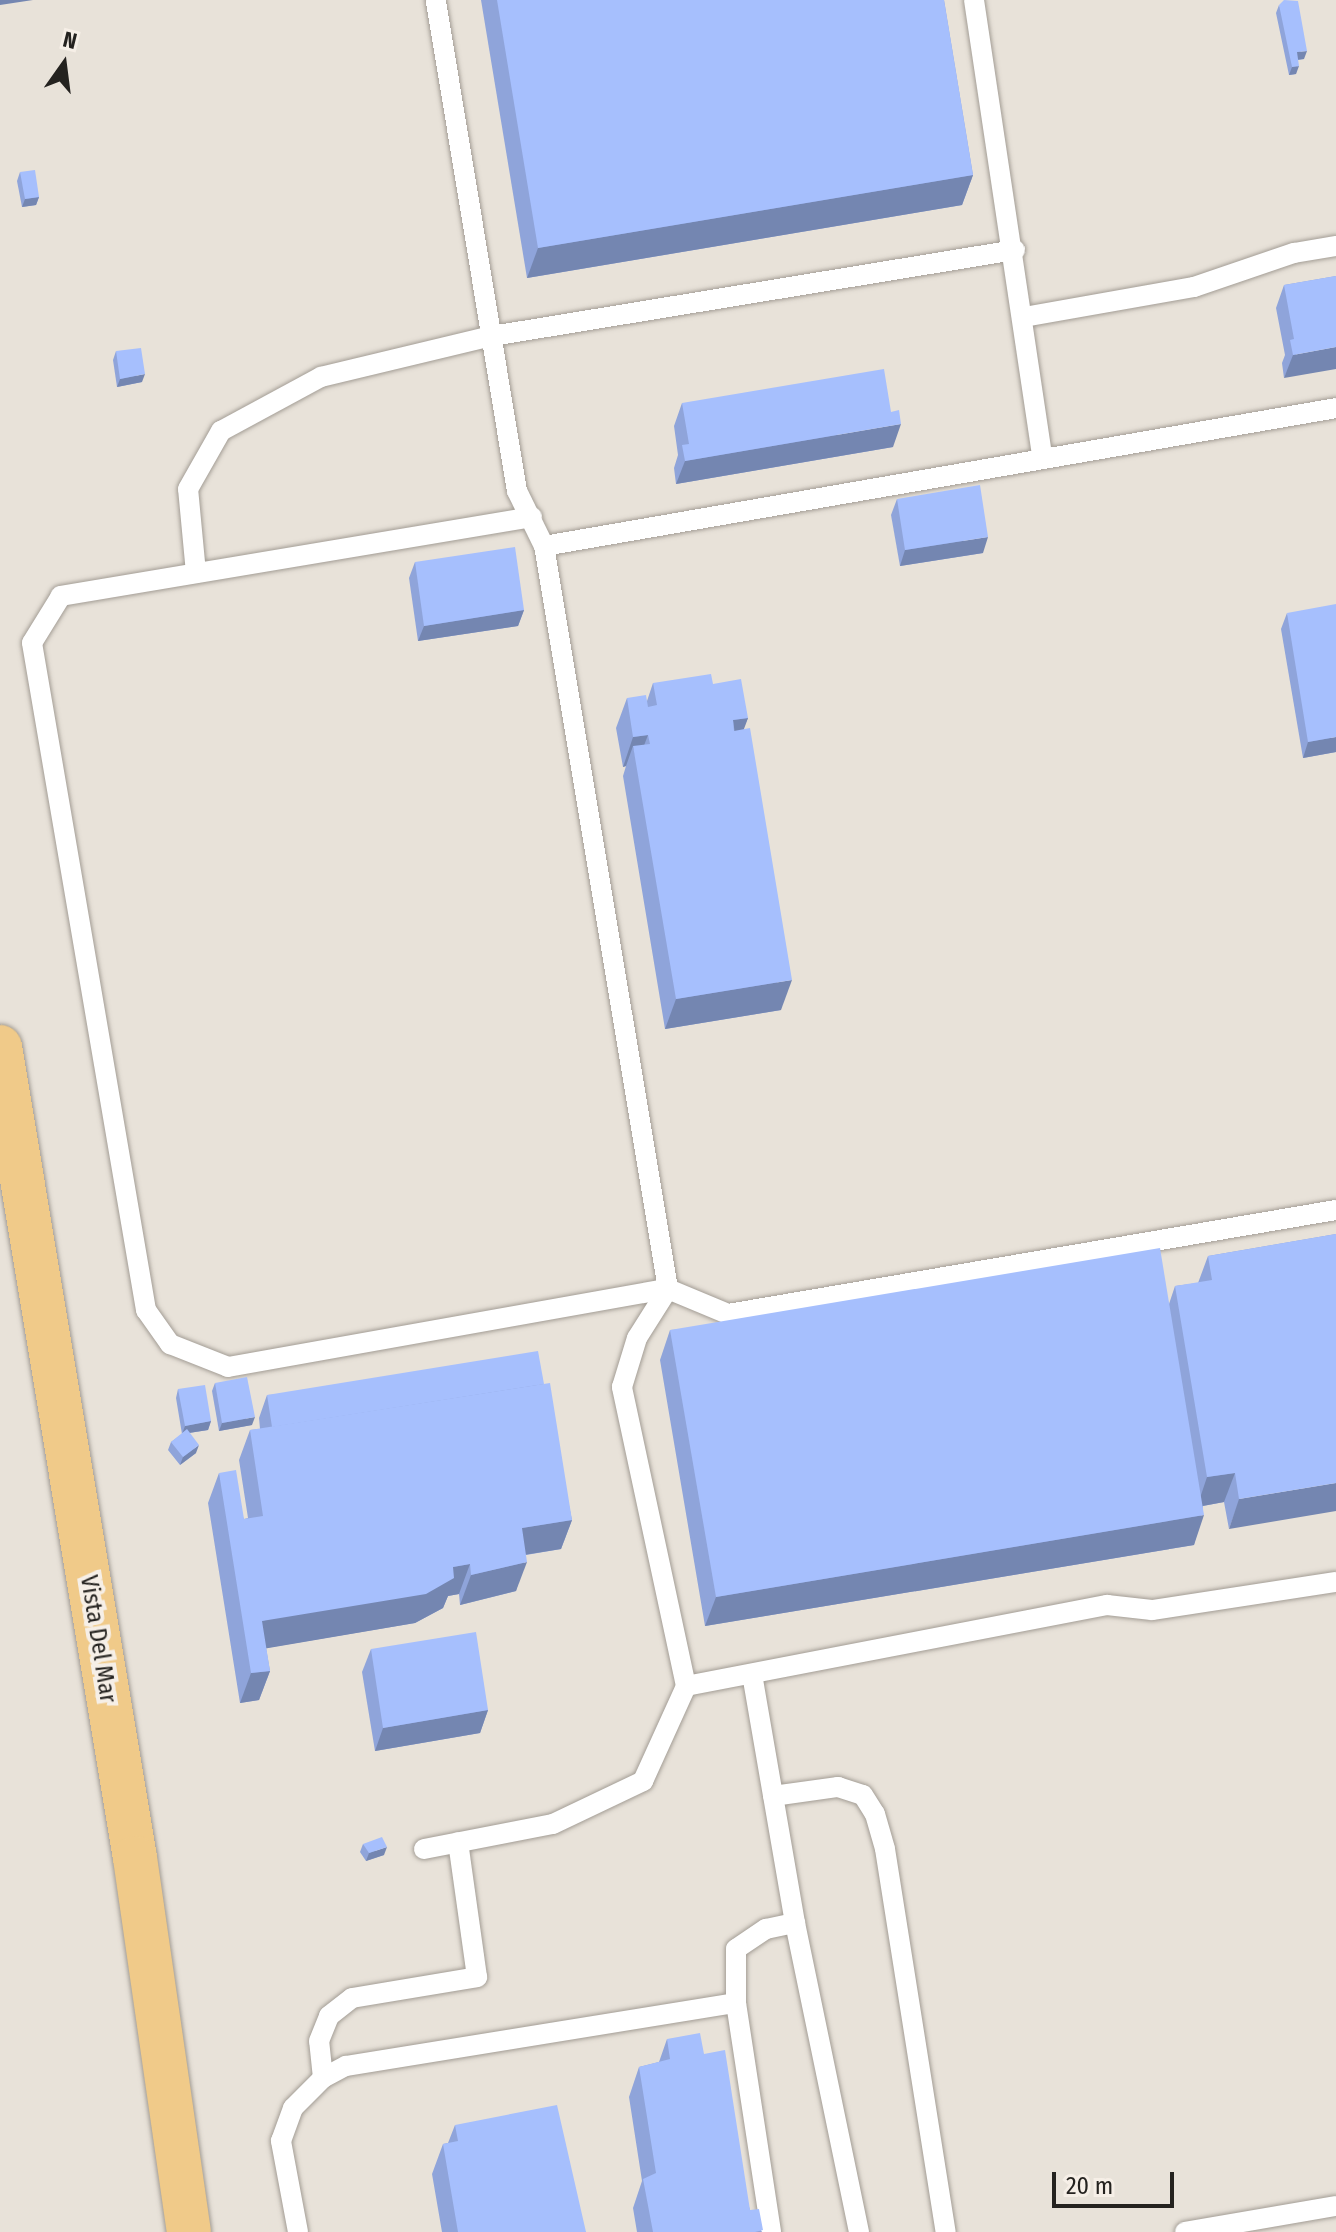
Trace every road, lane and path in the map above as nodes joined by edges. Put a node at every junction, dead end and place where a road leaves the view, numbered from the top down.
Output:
1 (436, 0) edge
2 (974, 0) edge
3 (1336, 246) edge
4 (1015, 250) junction
5 (1024, 317) junction
6 (492, 336) junction
7 (1336, 408) edge
8 (1042, 456) junction
9 (532, 517) junction
10 (544, 546) junction
11 (196, 573) junction
12 (0, 1047) edge
13 (1336, 1210) edge
14 (668, 1289) junction
15 (1336, 1582) edge
16 (752, 1674) junction
17 (686, 1686) junction
18 (773, 1796) junction
19 (458, 1842) junction
20 (424, 1849) dead end
21 (795, 1923) junction
22 (736, 2003) junction
23 (323, 2078) junction
24 (1336, 2206) edge
25 (189, 2232) edge
26 (298, 2232) edge
27 (771, 2232) edge
28 (859, 2232) edge
29 (946, 2232) edge
30 (1185, 2232) edge

1 - 6 lane
2 - 4 lane
3 - 5 lane
4 - 5 lane
4 - 6 lane
5 - 8 lane
6 - 9 lane
6 - 11 lane
7 - 8 lane
8 - 10 lane
9 - 10 lane
9 - 11 lane
10 - 14 lane
11 - 14 lane
12 - 25 main road, Vista Del Mar
13 - 14 lane
14 - 17 lane
15 - 16 lane
16 - 17 lane
16 - 18 lane
17 - 19 lane
18 - 21 lane
18 - 29 lane
19 - 20 lane
19 - 23 lane
21 - 22 lane
21 - 28 lane
22 - 23 lane
22 - 27 lane
23 - 26 lane
24 - 30 lane

